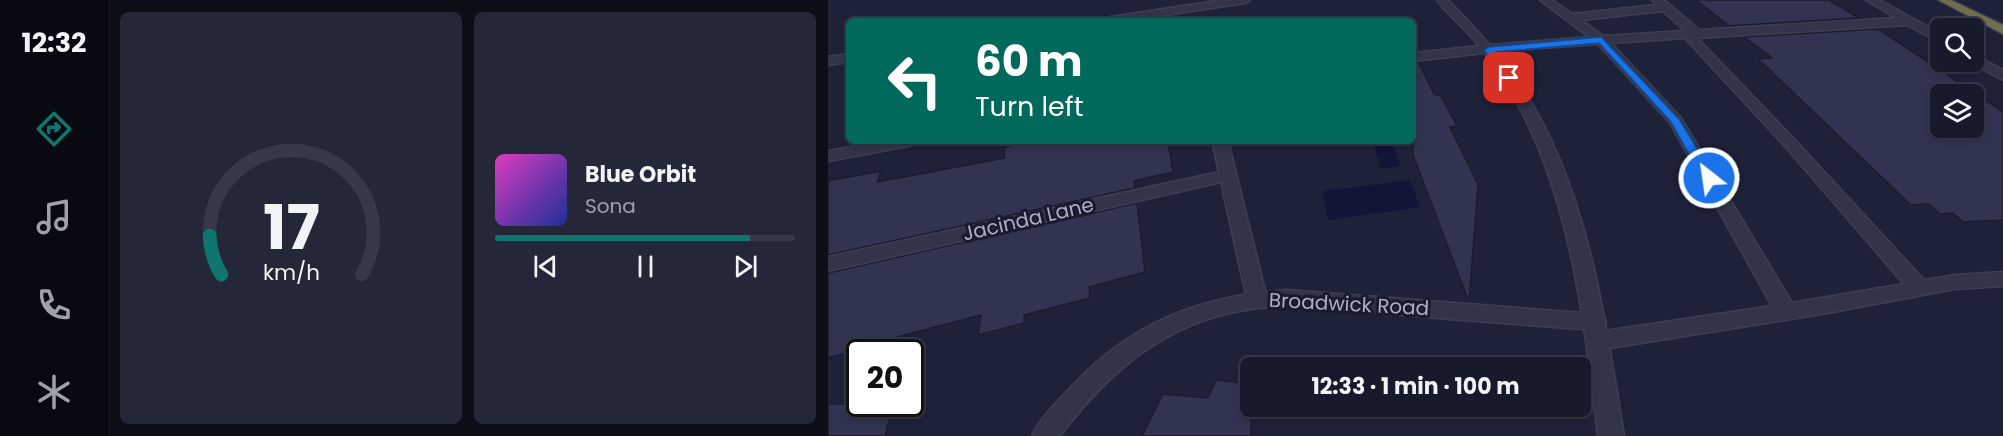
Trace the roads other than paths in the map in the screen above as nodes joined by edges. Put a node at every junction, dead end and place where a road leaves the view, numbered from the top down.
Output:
1 (1245, 0) edge
2 (1442, 0) edge
3 (1545, 0) edge
4 (1871, 0) edge
5 (1943, 0) edge
6 (1661, 4) edge
7 (1180, 10) edge
8 (1125, 18) edge
9 (1569, 18) junction
10 (1909, 21) junction
11 (2003, 30) edge
12 (1930, 33) edge
13 (1691, 34) junction
14 (1601, 40) junction
15 (1489, 50) junction
16 (1416, 57) edge
17 (846, 58) edge
18 (828, 61) edge
19 (1984, 65) edge
20 (2003, 76) edge
21 (893, 144) edge
22 (1221, 144) edge
23 (828, 156) edge
24 (1228, 175) junction
25 (828, 264) edge
26 (2003, 279) edge
27 (1919, 288) junction
28 (1257, 299) junction
29 (1786, 311) junction
30 (1597, 331) junction
31 (1045, 436) edge
32 (1611, 436) edge

1 - 7 street
2 - 15 street
3 - 9 street
4 - 10 street
5 - 11 highway
6 - 9 street
6 - 13 street
7 - 8 street
9 - 14 street
10 - 12 street
10 - 13 street
13 - 14 street
13 - 27 street
14 - 15 street
14 - 29 street
15 - 16 street
15 - 30 street
17 - 18 street
19 - 20 street
21 - 23 street
22 - 24 street
24 - 25 street, Jacinda Lane
24 - 28 street
26 - 27 street, Broadwick Road
27 - 29 street, Broadwick Road
28 - 30 street, Broadwick Road
28 - 31 street, Broadwick Road
29 - 30 street, Broadwick Road
30 - 32 street

